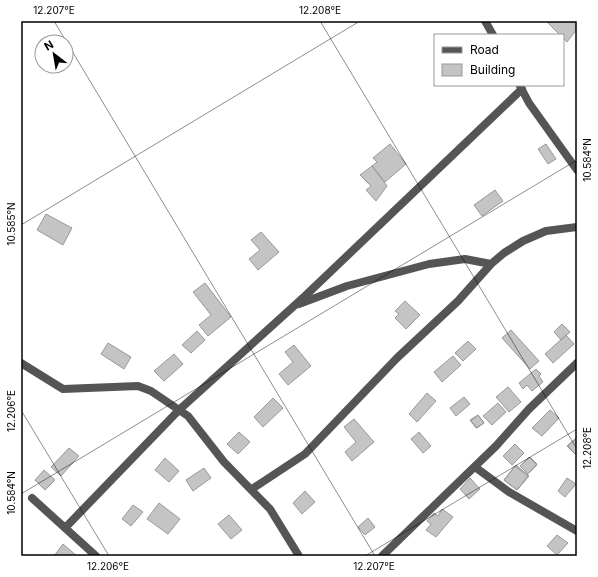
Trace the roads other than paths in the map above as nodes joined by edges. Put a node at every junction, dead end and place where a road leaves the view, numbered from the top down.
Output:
1 (485, 21) edge
2 (492, 34) edge
3 (521, 87) edge
4 (577, 170) edge
5 (577, 227) edge
6 (491, 264) junction
7 (295, 305) junction
8 (21, 363) edge
9 (577, 363) edge
10 (179, 410) junction
11 (475, 466) junction
12 (252, 489) junction
13 (32, 498) dead end
14 (65, 528) junction
15 (577, 530) edge
16 (96, 556) edge
17 (299, 556) edge
18 (382, 556) edge

1 - 2 street
3 - 4 street
3 - 7 street
5 - 6 street
6 - 7 street
6 - 12 street
7 - 10 street
8 - 10 street
9 - 11 street
10 - 12 street
10 - 14 street
11 - 15 street
11 - 18 street
12 - 17 street
13 - 14 street
14 - 16 street

